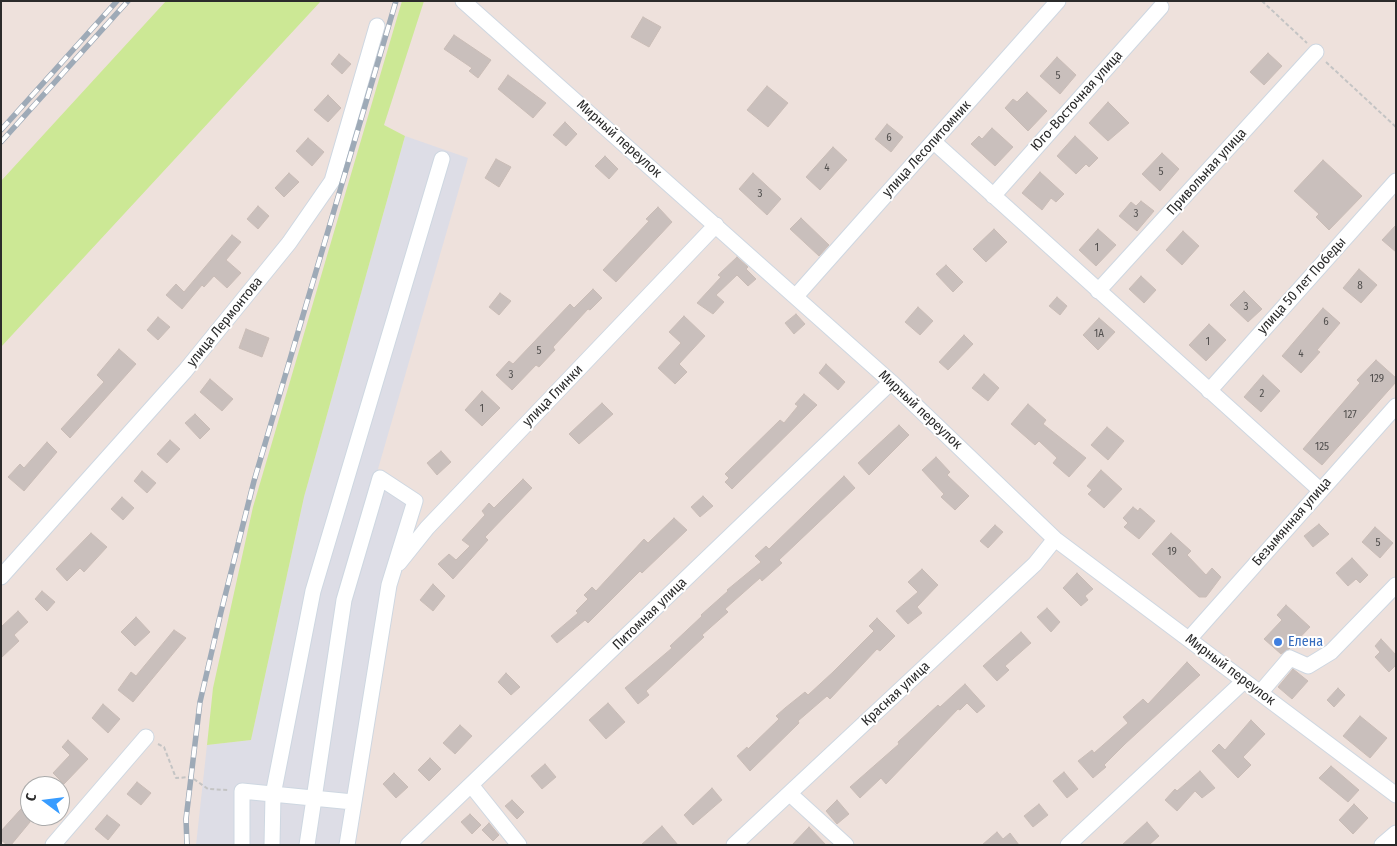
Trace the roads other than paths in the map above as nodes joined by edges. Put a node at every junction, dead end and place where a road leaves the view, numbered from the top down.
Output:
1 (463, 1) edge
2 (1058, 1) edge
3 (1160, 7) dead end
4 (377, 26) dead end
5 (1316, 52) road end
6 (934, 142) junction
7 (442, 158) dead end
8 (1396, 181) edge
9 (993, 196) junction
10 (716, 225) junction
11 (1098, 291) junction
12 (796, 296) junction
13 (891, 382) junction
14 (1209, 391) junction
15 (1396, 406) edge
16 (1320, 490) junction
17 (1055, 539) junction
18 (394, 570) junction
19 (1, 577) edge
20 (1396, 584) edge
21 (1189, 640) junction
22 (1244, 681) junction
23 (1260, 693) junction
24 (146, 737) road end
25 (471, 785) junction
26 (790, 794) junction
27 (272, 795) junction
28 (1396, 795) edge
29 (312, 798) junction
30 (352, 802) junction
31 (1396, 833) edge
32 (53, 845) edge
33 (242, 845) edge
34 (272, 845) edge
35 (307, 845) edge
36 (347, 845) edge
37 (408, 845) edge
38 (519, 845) edge
39 (734, 845) edge
40 (846, 845) edge
41 (1068, 845) edge
42 (1382, 845) edge

1 - 10 street, Мирный переулок
2 - 6 street, улица Лесопитомник
3 - 9 street, Юго-Восточная улица
4 - 19 street, улица Лермонтова
5 - 11 street, Привольная улица
6 - 9 street
6 - 12 street, улица Лесопитомник
7 - 27 street
8 - 14 street, улица 50 лет Победы
9 - 11 street
10 - 12 street, Мирный переулок
10 - 18 street, улица Глинки
11 - 14 street
12 - 13 street, Мирный переулок
13 - 17 street, Мирный переулок
13 - 25 street, Питомная улица
14 - 16 street
15 - 16 street, Безымянная улица
16 - 21 street, Безымянная улица
17 - 21 street, Мирный переулок
17 - 26 street, Красная улица
18 - 29 street
18 - 30 street
20 - 23 street
21 - 22 street, Мирный переулок
22 - 23 street, Мирный переулок
22 - 41 street
23 - 28 street, Мирный переулок
24 - 32 street
25 - 37 street, Питомная улица
25 - 38 street
26 - 39 street, Красная улица
26 - 40 street
27 - 29 street
27 - 33 street
27 - 34 street
29 - 30 street
29 - 35 street
30 - 36 street
31 - 42 street

